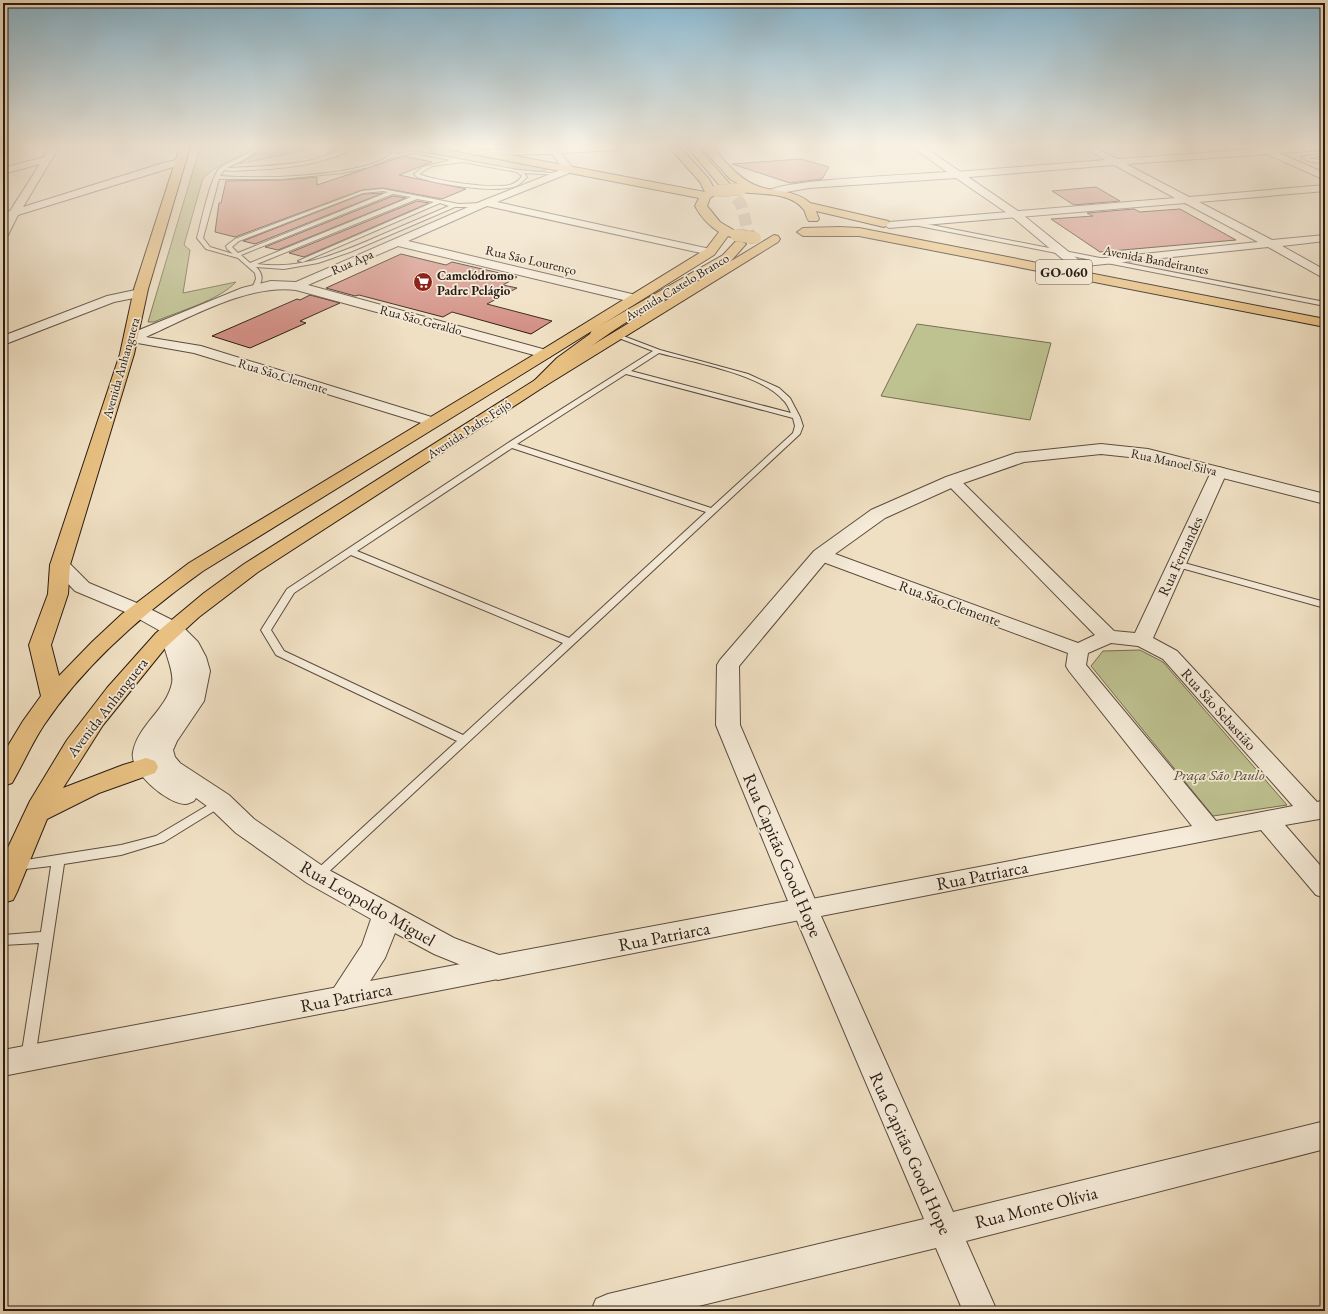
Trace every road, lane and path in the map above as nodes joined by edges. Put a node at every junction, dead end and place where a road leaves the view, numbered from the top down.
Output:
1 (16, 208) edge
2 (26, 208) edge
3 (166, 208) edge
4 (208, 208) edge
5 (320, 208) edge
6 (353, 208) edge
7 (391, 208) edge
8 (424, 208) edge
9 (448, 208) edge
10 (474, 208) edge
11 (504, 208) edge
12 (702, 208) edge
13 (810, 208) edge
14 (819, 208) edge
15 (1007, 208) edge
16 (1071, 208) edge
17 (1204, 208) edge
18 (14, 212) junction
19 (1014, 213) junction
20 (3, 216) edge
21 (911, 223) junction
22 (890, 225) junction
23 (3, 235) edge
24 (788, 236) junction
25 (734, 237) junction
26 (1325, 238) edge
27 (396, 242) junction
28 (1269, 243) junction
29 (710, 252) junction
30 (1065, 254) junction
31 (237, 255) junction
32 (243, 259) junction
33 (1102, 261) junction
34 (1076, 264) junction
35 (250, 265) junction
36 (286, 268) junction
37 (273, 273) dead end
38 (1325, 275) edge
39 (266, 276) dead end
40 (258, 283) junction
41 (297, 286) junction
42 (140, 293) junction
43 (636, 299) junction
44 (1325, 304) edge
45 (1325, 312) edge
46 (1325, 323) edge
47 (614, 331) junction
48 (132, 338) junction
49 (3, 341) edge
50 (658, 351) junction
51 (545, 354) junction
52 (625, 372) junction
53 (508, 375) junction
54 (540, 383) joint
55 (796, 416) junction
56 (433, 422) junction
57 (511, 445) junction
58 (1219, 472) junction
59 (952, 481) junction
60 (1325, 499) edge
61 (712, 511) junction
62 (350, 552) junction
63 (821, 555) junction
64 (1177, 564) junction
65 (60, 565) junction
66 (1325, 605) edge
67 (138, 610) junction
68 (172, 629) junction
69 (1108, 637) junction
70 (1142, 640) junction
71 (570, 642) junction
72 (1079, 650) junction
73 (53, 697) junction
74 (465, 740) junction
75 (146, 767) junction
76 (3, 777) edge
77 (215, 806) junction
78 (1318, 811) edge
79 (37, 813) junction
80 (1267, 821) junction
81 (1211, 832) junction
82 (58, 860) junction
83 (13, 866) junction
84 (317, 876) junction
85 (1325, 888) edge
86 (3, 892) edge
87 (805, 909) junction
88 (387, 914) junction
89 (47, 937) junction
90 (3, 940) edge
91 (498, 968) junction
92 (343, 997) junction
93 (15, 1060) edge
94 (1325, 1135) edge
95 (944, 1230) junction
96 (608, 1311) edge
97 (980, 1311) edge

1 - 18 street
2 - 18 street
3 - 42 main road, Avenida Anhanguera
4 - 32 lane
5 - 31 lane
6 - 31 lane
7 - 35 lane
8 - 36 lane
9 - 36 lane
10 - 27 street, Rua Apa
11 - 29 street
12 - 25 main road
13 - 24 main road
14 - 22 main road, GO-060 / GO-060
15 - 19 street
16 - 19 street
17 - 28 street
18 - 20 street
18 - 23 street
19 - 21 street
19 - 30 street
21 - 22 street
21 - 30 lane, Avenida Bandeirantes
22 - 34 main road, GO-060 / GO-060
24 - 25 main road, GO-060, bridge
24 - 46 main road, GO-060 / GO-060
24 - 47 main road
25 - 29 main road, Avenida Padre Feijó
25 - 47 main road, Avenida Castelo Branco
26 - 28 street
27 - 41 street, Rua Apa
27 - 43 street, Rua São Lourenço
28 - 33 street
28 - 38 street
29 - 43 main road, Avenida Padre Feijó
30 - 33 lane, Avenida Bandeirantes
30 - 34 street
31 - 32 lane
32 - 35 lane
33 - 34 street
33 - 44 lane, Avenida Bandeirantes
34 - 45 main road, GO-060 / GO-060
35 - 36 lane
35 - 40 lane
36 - 37 lane
39 - 40 lane
40 - 41 street, Rua Apa
40 - 48 street, Rua Apa
41 - 51 street, Rua São Geraldo
42 - 48 main road, Avenida Anhanguera
42 - 49 street
43 - 51 main road, Avenida Padre Feijó
47 - 50 lane
47 - 53 main road, Avenida Castelo Branco
47 - 54 main road, Avenida Castelo Branco
48 - 56 street, Rua São Clemente
48 - 65 main road, Avenida Anhanguera
50 - 52 lane
50 - 55 lane
51 - 53 main road, Avenida Padre Feijó
52 - 55 lane
52 - 57 lane
53 - 56 main road, Avenida Padre Feijó
54 - 68 main road, Avenida Padre Feijó
55 - 61 lane
56 - 67 main road, Avenida Padre Feijó
57 - 61 lane
57 - 62 lane
58 - 59 street, Rua Manoel Silva
58 - 60 street, Rua Manoel Silva
58 - 64 street, Rua Fernandes
59 - 63 street, Rua Capitão Good Hope
59 - 69 street
61 - 71 lane
62 - 71 lane
62 - 74 lane
63 - 72 street, Rua São Clemente
63 - 87 street, Rua Capitão Good Hope
64 - 66 lane
64 - 70 street, Rua Fernandes
65 - 67 street
65 - 73 main road, Avenida Anhanguera
67 - 68 street
67 - 73 main road
68 - 75 street
68 - 77 street, Rua Leopoldo Miguel
68 - 79 main road, Avenida Anhanguera
69 - 70 street, Rua São Sebastião
69 - 72 street, Rua São Sebastião
70 - 78 street, Rua São Sebastião
71 - 74 lane
72 - 81 street
73 - 76 main road
74 - 84 lane
75 - 77 street, Rua Leopoldo Miguel
75 - 79 main road
77 - 82 lane
77 - 84 street, Rua Leopoldo Miguel
78 - 80 street, Rua Patriarca
79 - 83 main road, Avenida Anhanguera
80 - 81 street, Rua Patriarca
80 - 85 street
81 - 87 street, Rua Patriarca
82 - 83 lane
82 - 89 lane
83 - 86 main road, Avenida Anhanguera
84 - 88 street, Rua Leopoldo Miguel
87 - 91 street, Rua Patriarca
87 - 95 street, Rua Capitão Good Hope
88 - 91 street, Rua Leopoldo Miguel
88 - 92 street
89 - 90 lane
89 - 93 lane
91 - 92 street, Rua Patriarca
92 - 93 street, Rua Patriarca
94 - 95 street, Rua Monte Olívia
95 - 96 street, Rua Monte Olívia
95 - 97 street, Rua Capitão Good Hope

